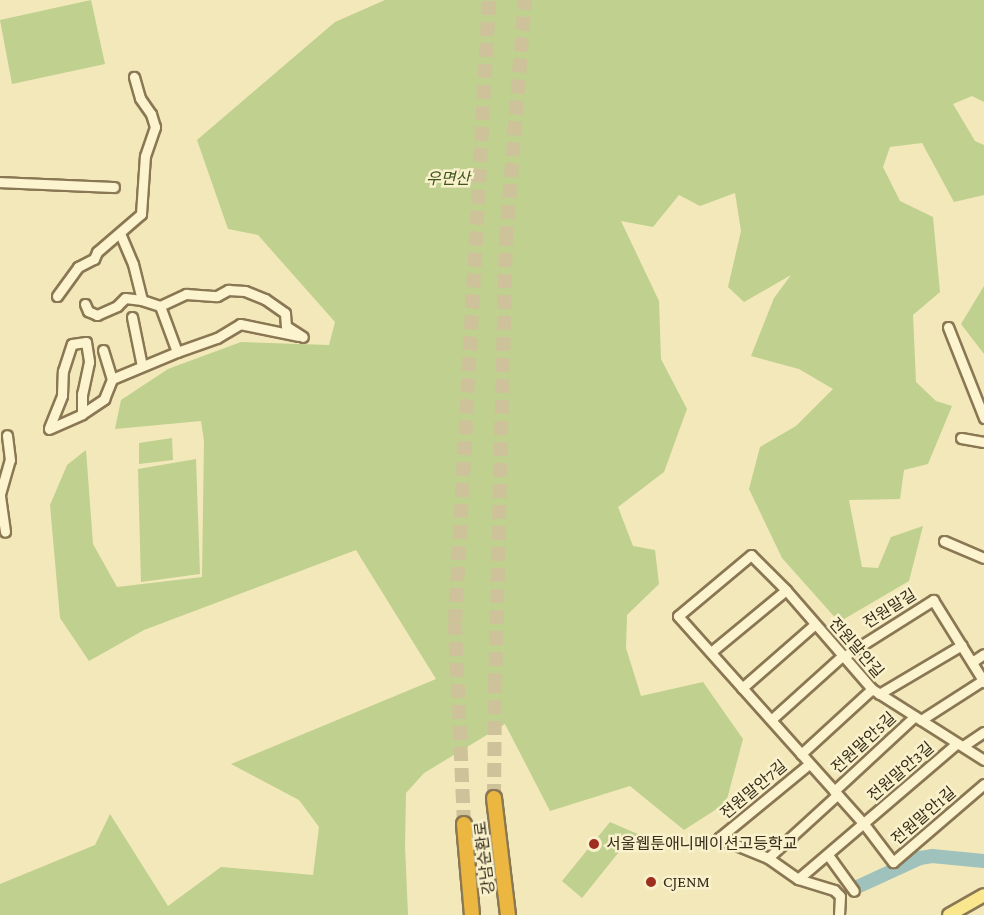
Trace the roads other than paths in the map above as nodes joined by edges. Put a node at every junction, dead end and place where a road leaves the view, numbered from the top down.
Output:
1 (135, 77) dead end
2 (0, 182) edge
3 (114, 187) dead end
4 (120, 234) junction
5 (57, 296) dead end
6 (142, 300) junction
7 (85, 304) dead end
8 (160, 306) junction
9 (132, 317) dead end
10 (948, 327) dead end
11 (103, 350) dead end
12 (177, 352) junction
13 (142, 366) junction
14 (112, 379) junction
15 (82, 414) junction
16 (984, 418) edge
17 (7, 435) dead end
18 (961, 438) dead end
19 (984, 442) edge
20 (0, 495) edge
21 (5, 532) dead end
22 (944, 541) dead end
23 (751, 555) joint
24 (984, 558) edge
25 (786, 590) junction
26 (815, 624) junction
27 (962, 645) junction
28 (711, 652) junction
29 (984, 654) edge
30 (843, 656) junction
31 (972, 662) junction
32 (983, 681) edge
33 (742, 688) junction
34 (875, 692) junction
35 (918, 718) junction
36 (772, 719) junction
37 (984, 732) edge
38 (960, 745) junction
39 (801, 754) junction
40 (984, 760) edge
41 (809, 764) junction
42 (984, 784) edge
43 (835, 793) junction
44 (495, 798) tunnel mouth
45 (464, 824) tunnel mouth
46 (864, 824) junction
47 (828, 855) junction
48 (768, 858) junction
49 (798, 879) junction
50 (854, 891) dead end
51 (984, 895) edge
52 (508, 913) edge
53 (472, 915) edge
54 (839, 915) edge
55 (949, 915) edge

1 - 4 street
2 - 3 street
4 - 5 street
4 - 6 street
6 - 7 street
6 - 8 street
8 - 12 street
8 - 12 street
9 - 13 street
10 - 16 street
11 - 14 street
12 - 13 street
13 - 14 street
14 - 15 street
15 - 15 street
17 - 20 street
18 - 19 street
20 - 21 street
22 - 24 street
23 - 25 street, 전원말안길
23 - 28 street, 전원말안7길
25 - 26 street, 전원말안길
25 - 28 street
26 - 30 street, 전원말안길
26 - 33 street
27 - 30 street, 전원말길
27 - 31 street, 전원말길
27 - 34 street, 전원말안7길
28 - 33 street, 전원말안7길
29 - 31 street
30 - 34 street, 전원말안길
30 - 36 street
31 - 32 street, 전원말길
32 - 35 street, 전원말안5길
33 - 36 street, 전원말안7길
34 - 35 street, 전원말안길
34 - 39 street, 전원말안7길
35 - 38 street, 전원말안길
35 - 43 street, 전원말안5길
36 - 39 street, 전원말안7길
37 - 38 street, 전원말안3길
38 - 40 street, 전원말안길
38 - 46 street, 전원말안3길
39 - 41 street, 전원말안5길
41 - 43 street, 전원말안5길
41 - 48 street, 전원말안7길
42 - 46 street, 전원말안1길
43 - 46 street, 전원말안3길
43 - 48 street, 전원말안5길
44 - 52 highway, 강남순환로
45 - 53 highway, 강남순환로
46 - 47 street, 전원말안3길
47 - 49 street, 전원말안3길
47 - 50 street
48 - 49 street
49 - 54 street
51 - 55 main road

